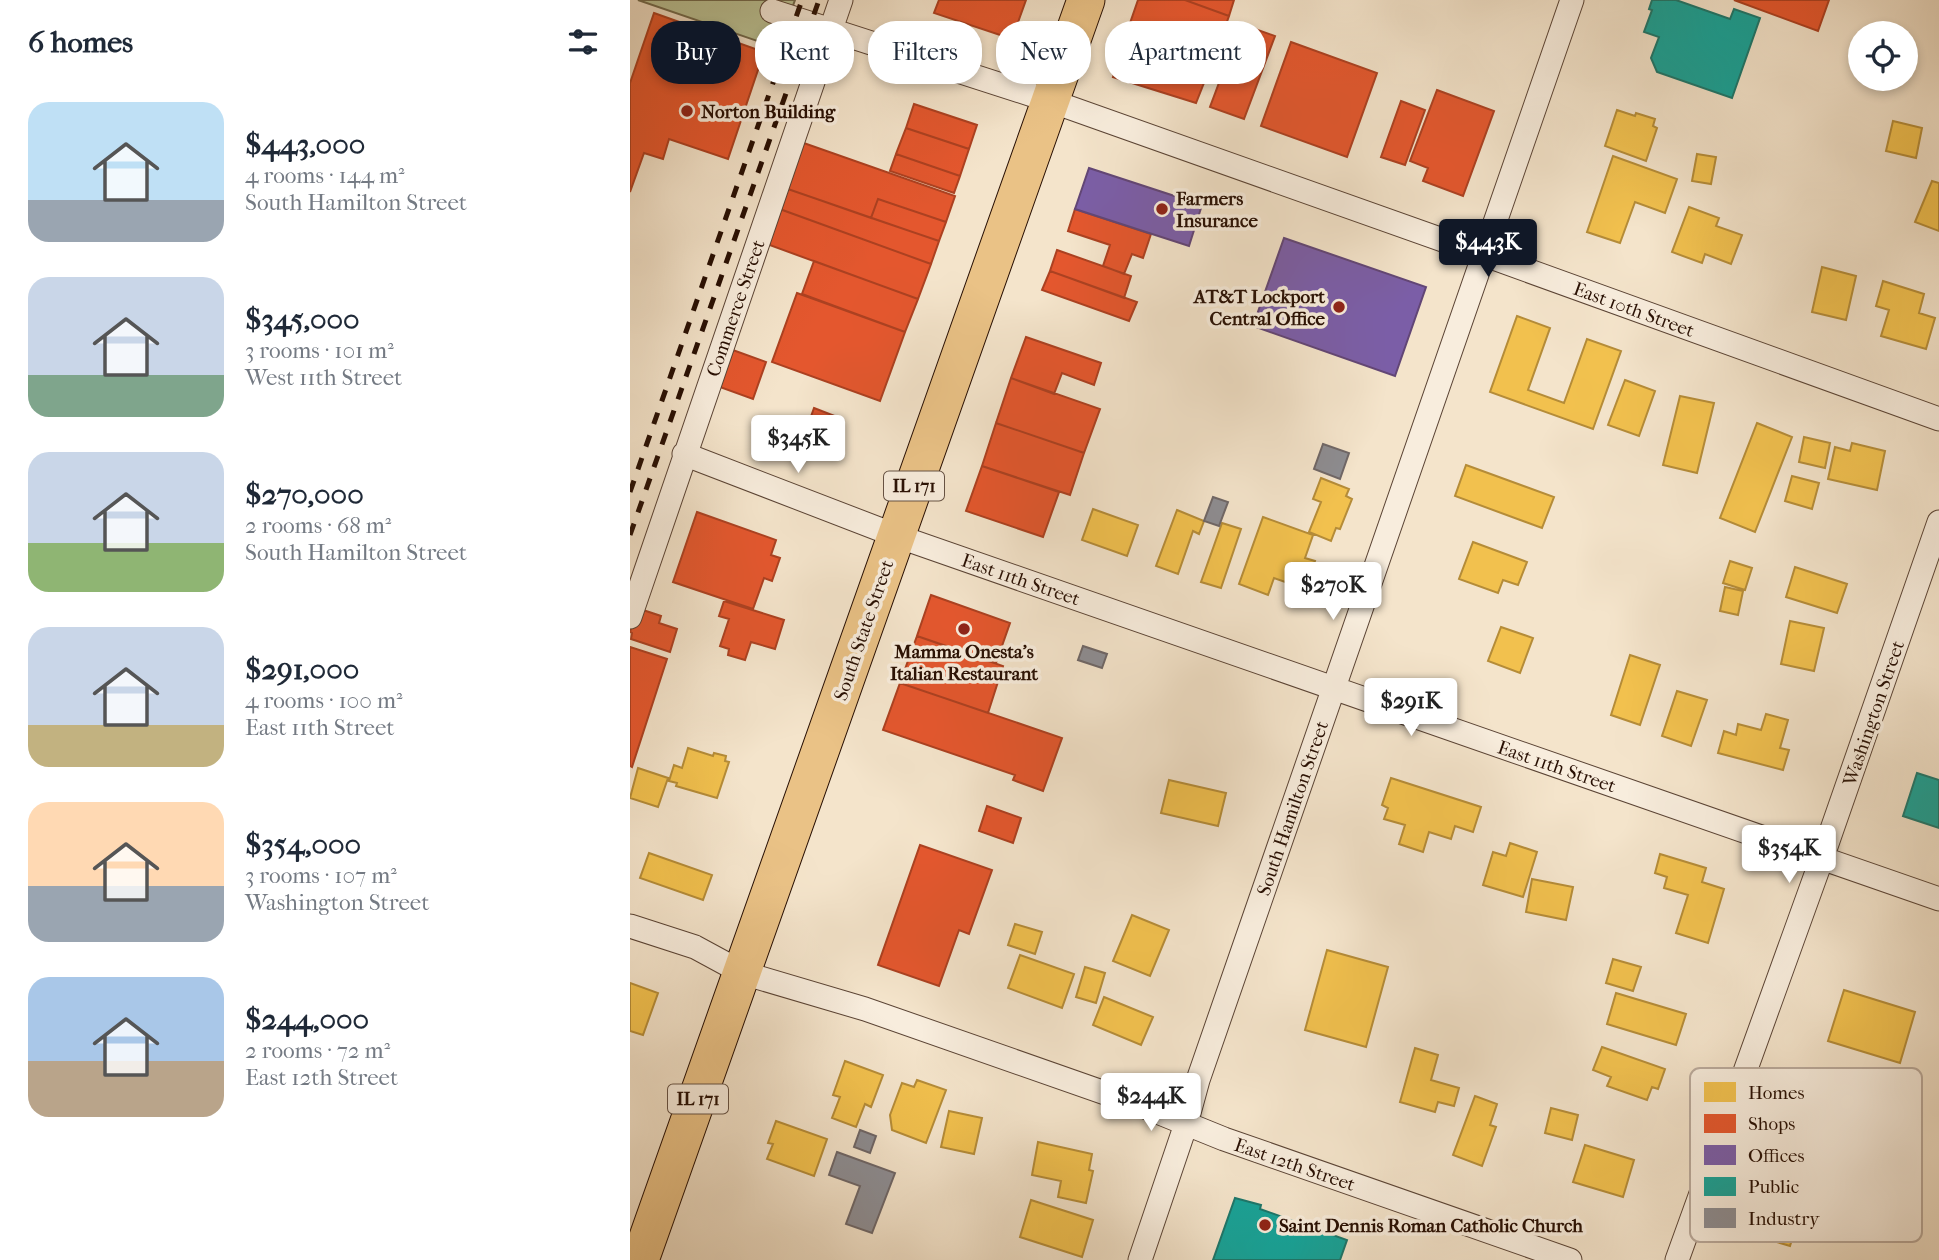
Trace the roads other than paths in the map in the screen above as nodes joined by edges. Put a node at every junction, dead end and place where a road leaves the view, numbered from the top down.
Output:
1 (841, 0) edge
2 (1086, 0) edge
3 (1572, 0) edge
4 (772, 11) dead end
5 (803, 21) edge
6 (834, 21) edge
7 (854, 37) edge
8 (812, 84) edge
9 (1051, 101) junction
10 (1485, 255) junction
11 (1939, 419) edge
12 (684, 454) junction
13 (1939, 522) edge
14 (897, 536) junction
15 (630, 617) edge
16 (1333, 688) junction
17 (1822, 858) junction
18 (1939, 899) edge
19 (630, 926) edge
20 (743, 972) junction
21 (1746, 1068) edge
22 (1186, 1124) junction
23 (1690, 1224) edge
24 (640, 1260) edge
25 (1140, 1260) edge
26 (1570, 1260) edge
27 (1677, 1260) edge

1 - 6 street, Commerce Street
2 - 9 main road, South State Street / IL 171
3 - 10 street, South Hamilton Street
4 - 5 street, East 10th Street
7 - 9 street, East 10th Street
8 - 12 street, Commerce Street
9 - 10 street, East 10th Street
9 - 14 main road, South State Street / IL 171
10 - 11 street, East 10th Street
10 - 16 street, South Hamilton Street
12 - 14 street, East 11th Street
12 - 15 street, Commerce Street
13 - 17 street, Washington Street
14 - 16 street, East 11th Street
14 - 20 main road, South State Street / IL 171
16 - 17 street, East 11th Street
16 - 22 street, South Hamilton Street
17 - 18 street, East 11th Street
17 - 21 street, Washington Street
19 - 20 street, East 12th Street
20 - 22 street, East 12th Street
20 - 24 main road, South State Street / IL 171
22 - 25 street, South Hamilton Street
22 - 26 street, East 12th Street
23 - 27 street, Washington Street

